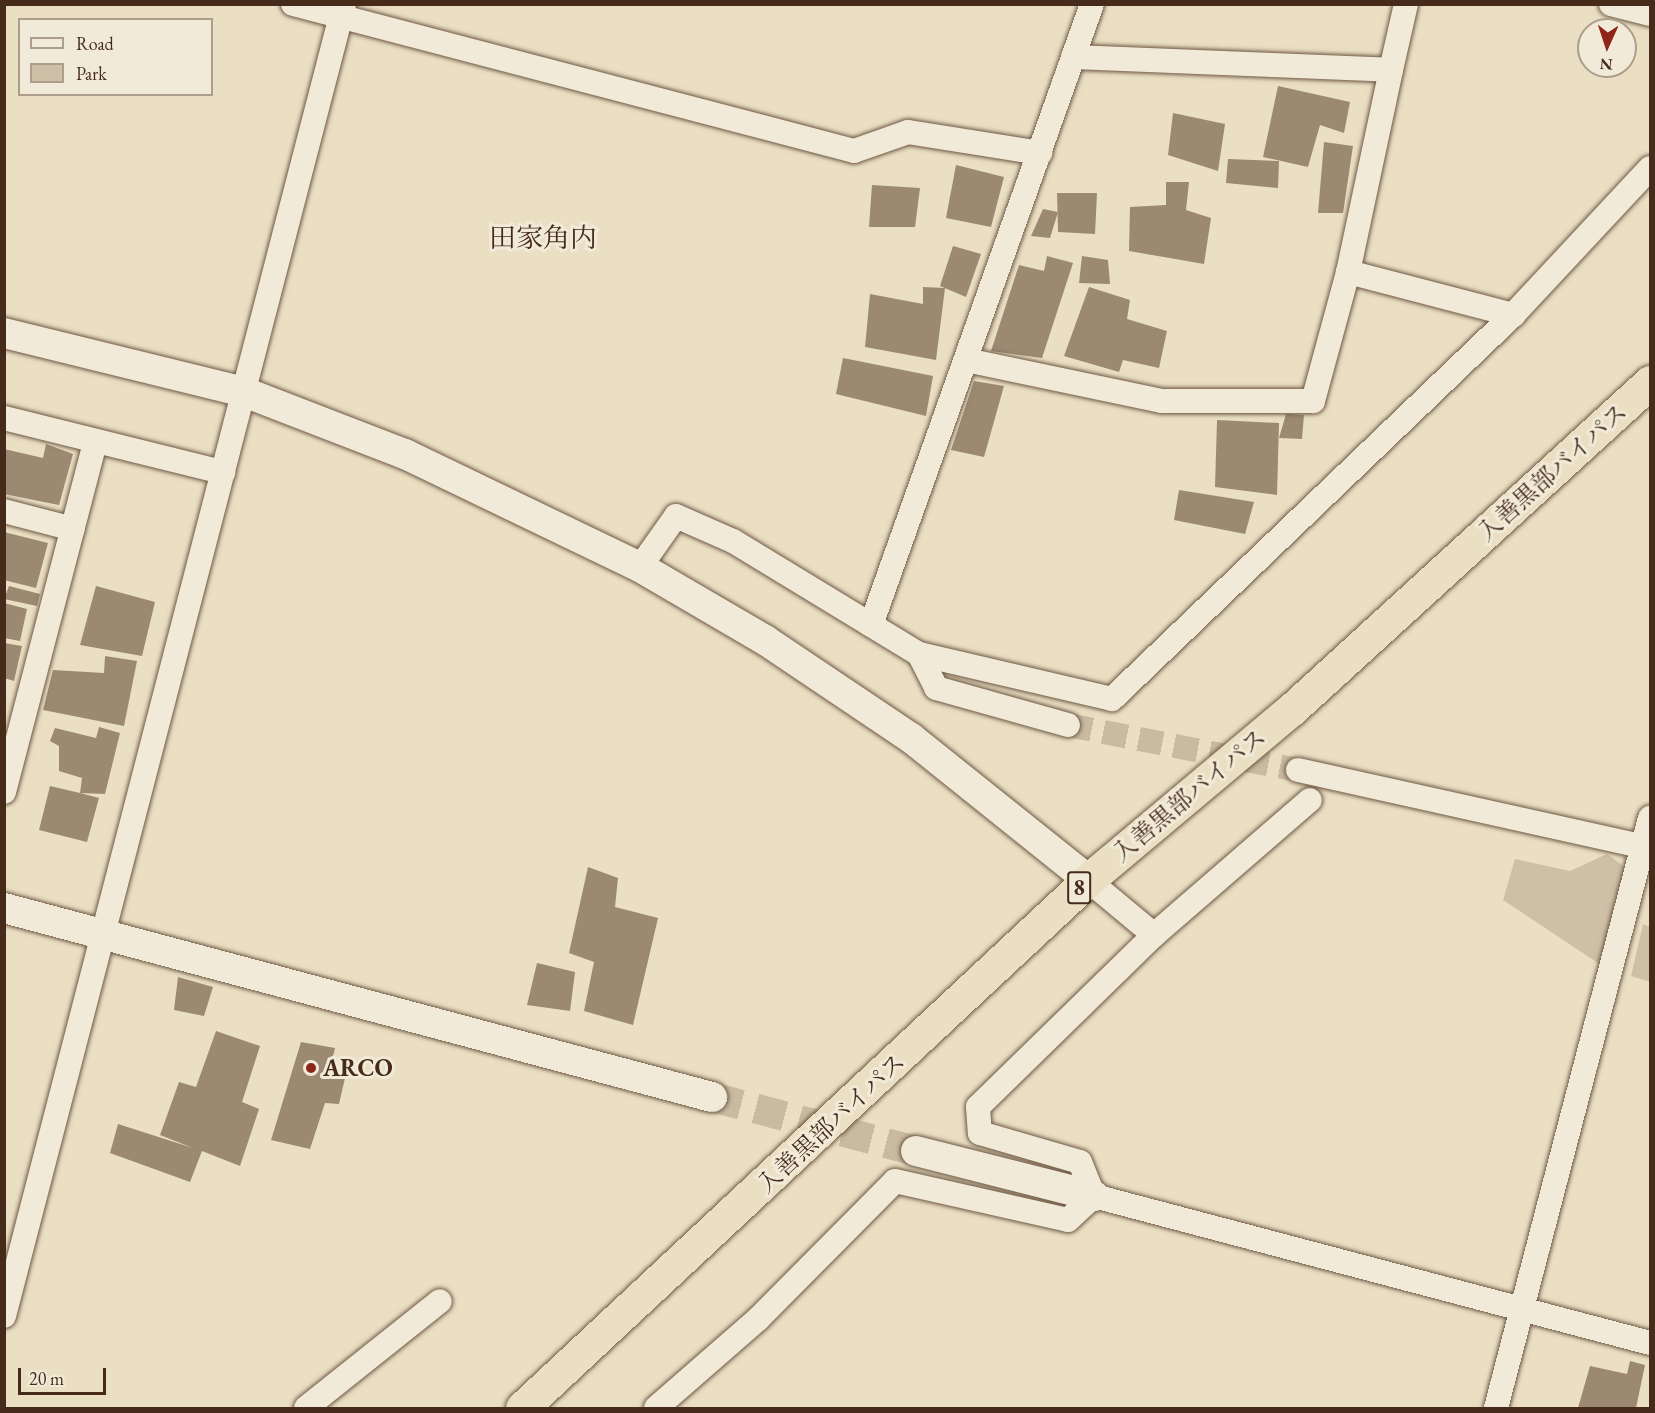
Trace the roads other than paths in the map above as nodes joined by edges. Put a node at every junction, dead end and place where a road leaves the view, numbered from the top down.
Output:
1 (293, 4) edge
2 (1092, 4) edge
3 (1406, 4) edge
4 (1611, 4) edge
5 (342, 11) edge
6 (1650, 14) edge
7 (1073, 57) junction
8 (1391, 70) junction
9 (1040, 153) junction
10 (1650, 168) edge
11 (1347, 272) junction
12 (1513, 315) junction
13 (4, 333) edge
14 (966, 360) junction
15 (1650, 382) edge
16 (244, 392) junction
17 (4, 418) edge
18 (95, 442) junction
19 (223, 472) junction
20 (4, 511) edge
21 (72, 529) junction
22 (640, 567) junction
23 (871, 625) junction
24 (919, 654) junction
25 (1068, 725) tunnel mouth
26 (1298, 770) tunnel mouth
27 (4, 792) edge
28 (1310, 800) dead end
29 (1650, 818) edge
30 (1647, 847) edge
31 (1088, 879) junction
32 (4, 908) edge
33 (105, 934) junction
34 (1154, 935) junction
35 (712, 1097) tunnel mouth
36 (916, 1151) tunnel mouth
37 (1094, 1196) junction
38 (440, 1301) dead end
39 (1521, 1310) junction
40 (4, 1316) edge
41 (1650, 1343) edge
42 (306, 1408) edge
43 (522, 1408) edge
44 (656, 1408) edge
45 (1496, 1408) edge

1 - 5 street
2 - 7 street
3 - 8 street
4 - 6 street
5 - 9 street
5 - 16 street
7 - 8 street
7 - 9 street
8 - 11 street
9 - 14 street
10 - 12 street
11 - 12 street
11 - 14 street
12 - 24 street
13 - 16 street
14 - 23 street
15 - 31 highway, 入善黒部バイパス / 8
16 - 19 street
16 - 22 street
17 - 18 street
18 - 19 street
18 - 21 street
19 - 33 street
20 - 21 street
21 - 27 street
22 - 23 street
22 - 31 street
23 - 24 street
24 - 25 street
26 - 30 street
28 - 34 street
29 - 30 street
30 - 39 street
31 - 34 street
31 - 43 highway, 入善黒部バイパス / 8
32 - 33 street
33 - 35 street
33 - 40 street
34 - 37 street
36 - 37 street
37 - 39 street
37 - 44 street
38 - 42 street
39 - 41 street
39 - 45 street

